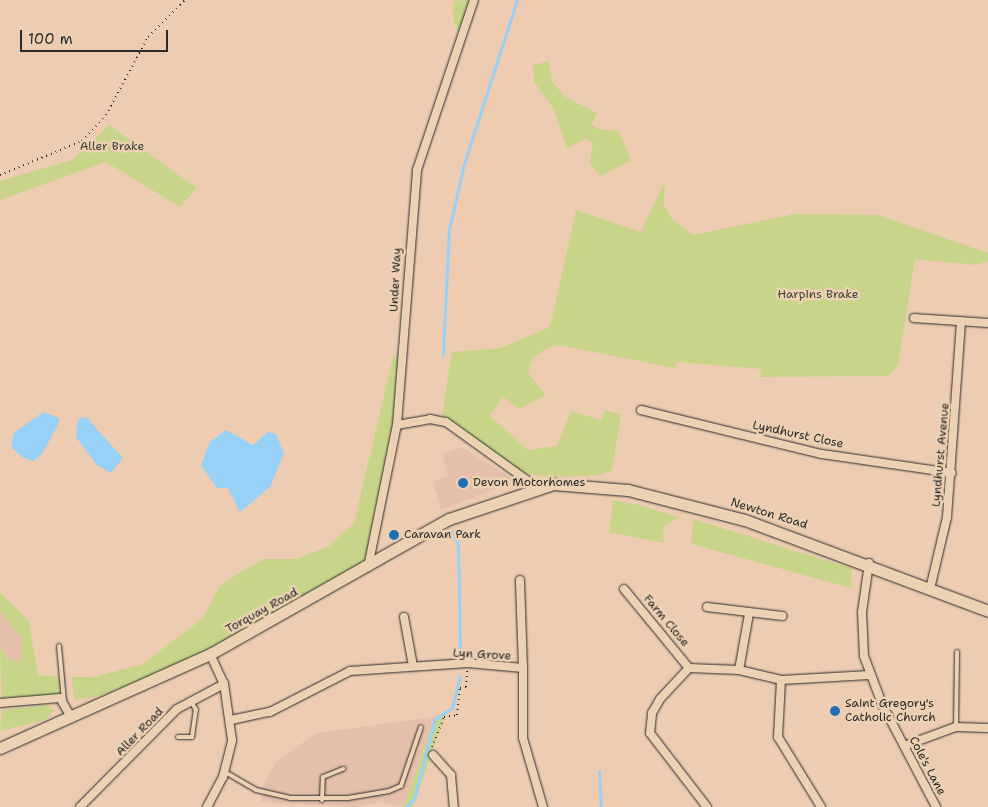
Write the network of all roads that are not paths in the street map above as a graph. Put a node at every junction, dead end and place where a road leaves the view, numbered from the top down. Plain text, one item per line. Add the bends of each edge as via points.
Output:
1 (474, 0) edge
2 (914, 318) dead end
3 (961, 322) junction
4 (988, 323) edge
5 (641, 410) dead end
6 (397, 425) junction
7 (952, 473) junction
8 (532, 489) junction
9 (869, 563) junction
10 (368, 567) junction
11 (520, 580) dead end
12 (624, 589) dead end
13 (930, 589) junction
14 (707, 607) dead end
15 (988, 611) edge
16 (750, 614) junction
17 (782, 616) dead end
18 (404, 617) dead end
19 (59, 646) dead end
20 (957, 652) dead end
21 (210, 654) junction
22 (413, 666) junction
23 (523, 668) junction
24 (689, 668) junction
25 (739, 670) junction
26 (870, 675) junction
27 (781, 680) junction
28 (224, 684) junction
29 (190, 698) junction
30 (64, 703) junction
31 (0, 704) edge
32 (70, 715) junction
33 (231, 720) junction
34 (421, 727) dead end
35 (956, 727) junction
36 (988, 728) edge
37 (178, 736) dead end
38 (904, 746) junction
39 (0, 748) edge
40 (433, 755) road end
41 (343, 769) dead end
42 (225, 772) junction
43 (322, 800) junction
44 (705, 806) edge
45 (80, 807) edge
46 (206, 807) edge
47 (454, 807) edge
48 (544, 807) edge
49 (822, 807) edge
50 (936, 807) edge

1 - 6 street, Under Way via 417,170
2 - 3 street
3 - 4 street
3 - 7 street, Lyndhurst Avenue
5 - 7 street, Lyndhurst Close via 822,454
6 - 8 street via 430,419 446,422 528,481
6 - 10 street, Under Way
7 - 13 street, Lyndhurst Avenue
8 - 9 street, Newton Road via 569,484 628,490 745,520
8 - 10 street, Torquay Road via 423,532
9 - 13 street, Newton Road
9 - 26 street, Cole's Lane via 862,632
10 - 21 street, Torquay Road
11 - 23 street, Lyn Grove
12 - 24 street, Farm Close
13 - 15 street, Newton Road
14 - 16 street
16 - 17 street
16 - 25 street
18 - 22 street
19 - 30 lane
20 - 35 lane
21 - 28 street
21 - 32 street, Torquay Road
22 - 23 street, Lyn Grove via 468,663
22 - 33 street, Lyn Grove via 333,676 270,712
23 - 48 street via 523,738
24 - 25 street
24 - 44 street via 660,698 652,713 650,733
25 - 27 street
26 - 27 street
26 - 38 street, Cole's Lane
27 - 49 street via 778,737
28 - 29 street, Aller Road
28 - 33 street
29 - 37 lane via 196,710 192,737
29 - 45 street, Aller Road
30 - 31 street via 60,698 40,698
30 - 32 street
32 - 39 street, Torquay Road
33 - 42 street via 231,756
34 - 43 lane via 401,786
35 - 36 street
35 - 38 street
38 - 50 street, Cole's Lane
40 - 47 street via 451,775
41 - 43 lane via 323,778
42 - 43 lane via 270,796
42 - 46 street

